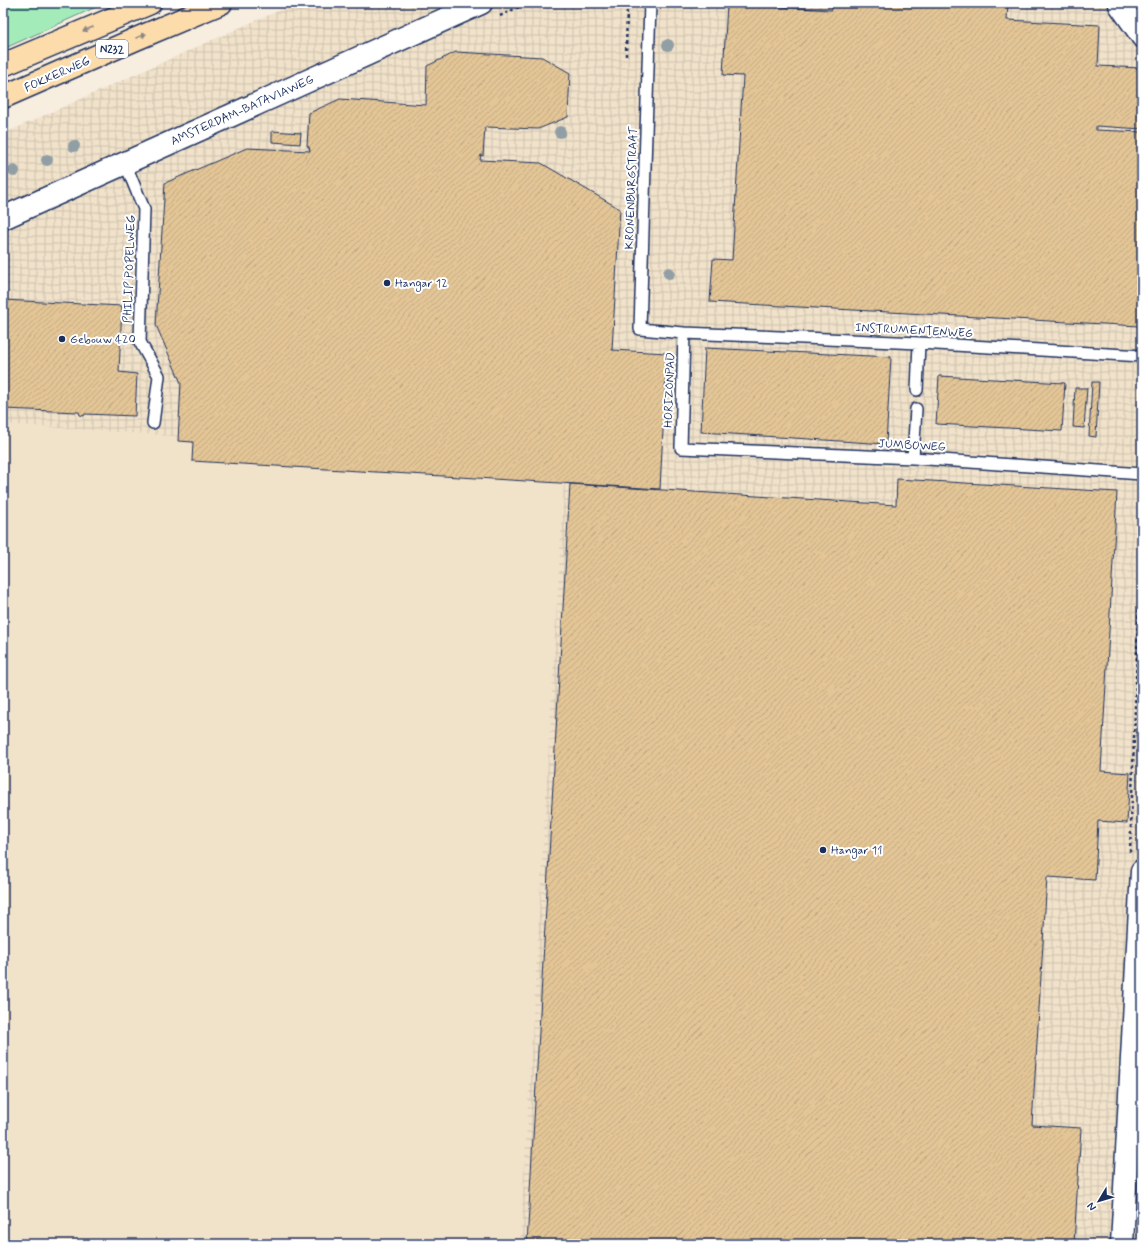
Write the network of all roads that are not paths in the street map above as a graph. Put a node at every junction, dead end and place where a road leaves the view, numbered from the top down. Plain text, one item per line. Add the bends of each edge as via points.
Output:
1 (150, 3) edge
2 (221, 3) edge
3 (480, 3) edge
4 (650, 3) edge
5 (1120, 3) edge
6 (1142, 36) edge
7 (3, 65) edge
8 (3, 97) edge
9 (125, 163) junction
10 (3, 218) edge
11 (684, 333) junction
12 (919, 343) junction
13 (1142, 356) edge
14 (916, 390) dead end
15 (916, 409) dead end
16 (153, 422) dead end
17 (680, 448) joint
18 (913, 458) junction
19 (1142, 474) edge
20 (1142, 871) edge
21 (1122, 1244) edge

1 -> 7 main road, N232
8 -> 2 main road, FOKKERWEG / N232
3 - 9 street, AMSTERDAM-BATAVIAWEG
4 - 11 lane, KRONENBURGSTRAAT via 640,329
5 - 6 street
9 - 10 street, AMSTERDAM-BATAVIAWEG
9 - 16 lane, PHILIP POPELWEG via 144,209 140,342 159,376
11 - 12 lane, INSTRUMENTENWEG
11 - 17 lane, HORIZONPAD
12 - 13 lane, INSTRUMENTENWEG
12 - 14 lane
15 - 18 lane
17 - 18 lane, JUMBOWEG
18 - 19 lane, JUMBOWEG
20 - 21 street

